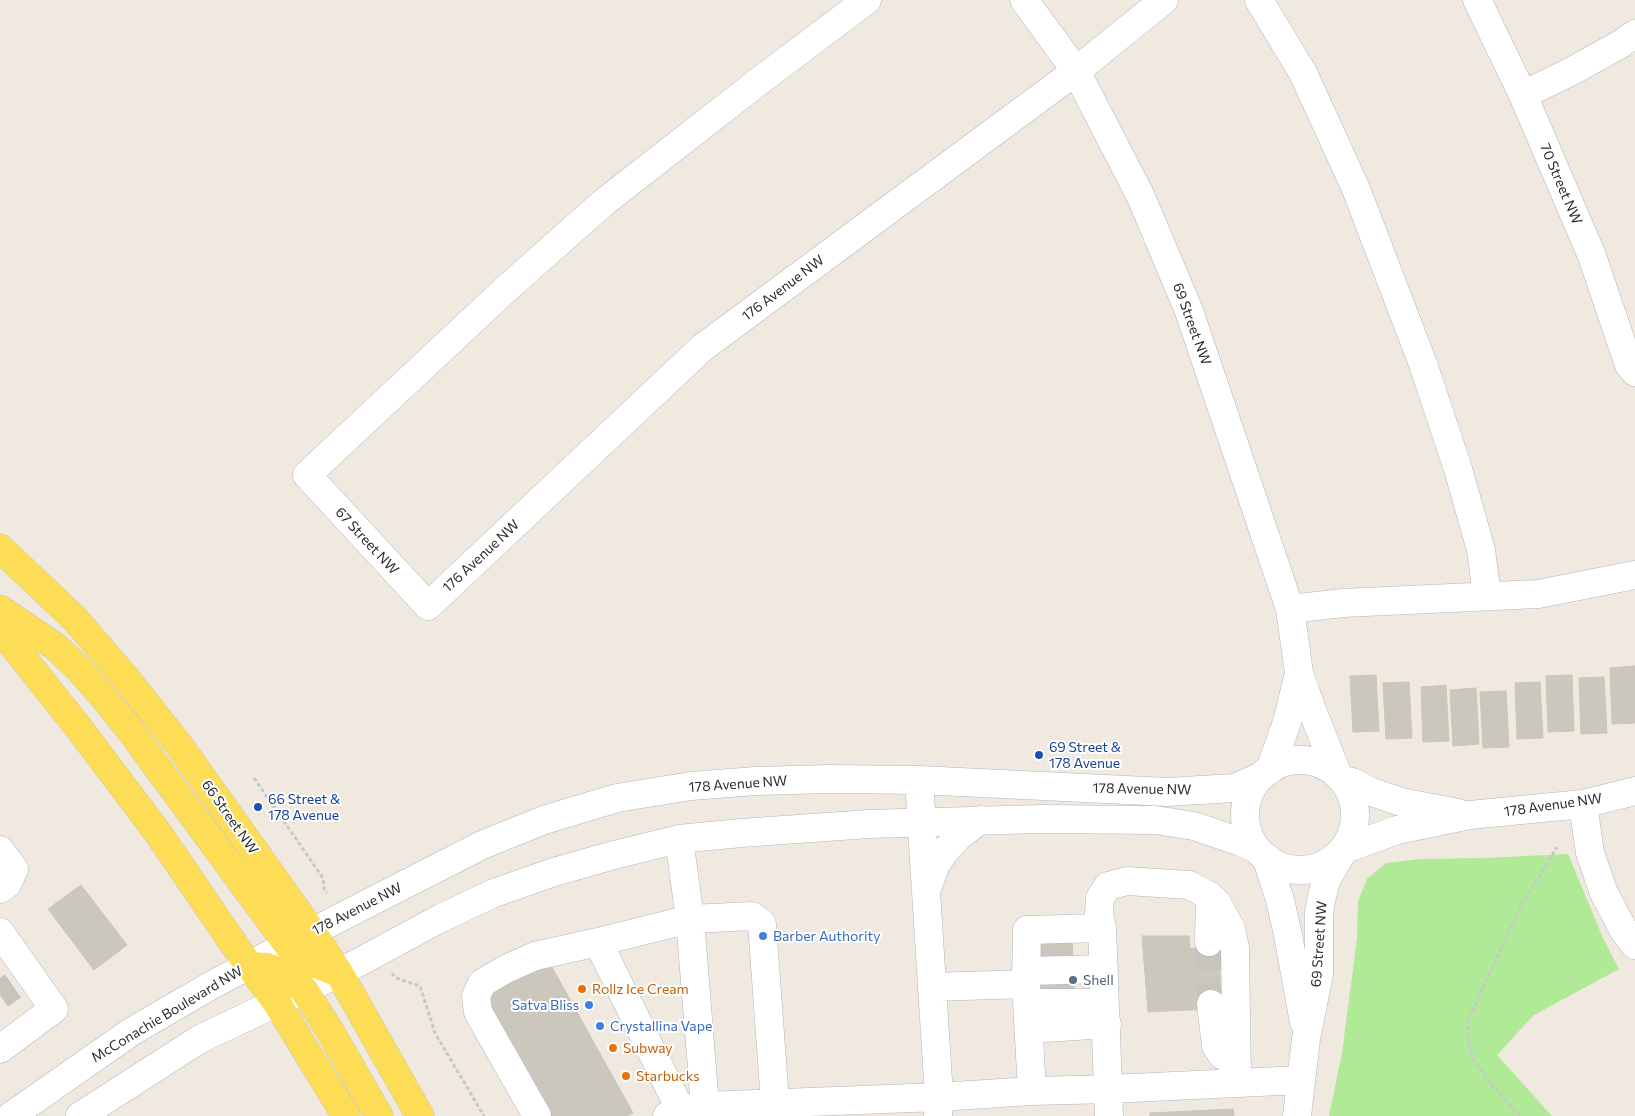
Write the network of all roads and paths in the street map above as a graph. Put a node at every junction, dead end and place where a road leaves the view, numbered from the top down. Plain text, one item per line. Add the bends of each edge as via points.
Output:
1 (867, 0) edge
2 (1024, 0) edge
3 (1164, 0) edge
4 (1259, 0) edge
5 (1477, 0) edge
6 (1635, 34) edge
7 (1076, 70) junction
8 (1523, 95) junction
9 (1635, 372) edge
10 (0, 548) edge
11 (1635, 575) edge
12 (1487, 596) junction
13 (428, 606) joint
14 (0, 609) edge
15 (1290, 609) junction
16 (0, 629) edge
17 (1299, 673) junction
18 (1266, 773) junction
19 (1339, 776) junction
20 (254, 778) dead end
21 (919, 780) junction
22 (1635, 791) edge
23 (1583, 804) junction
24 (1470, 815) junction
25 (980, 820) junction
26 (923, 822) junction
27 (679, 839) junction
28 (1557, 847) dead end
29 (0, 850) edge
30 (1343, 851) junction
31 (1262, 854) junction
32 (0, 889) edge
33 (324, 889) dead end
34 (927, 890) junction
35 (1210, 896) junction
36 (690, 919) junction
37 (1102, 928) junction
38 (312, 932) junction
39 (2, 941) edge
40 (598, 942) junction
41 (1209, 942) tunnel mouth
42 (288, 945) junction
43 (1635, 945) edge
44 (249, 966) junction
45 (1104, 969) junction
46 (339, 973) junction
47 (396, 978) dead end
48 (932, 987) junction
49 (304, 990) junction
50 (1028, 997) junction
51 (277, 1003) junction
52 (1211, 1004) tunnel mouth
53 (1106, 1013) junction
54 (1306, 1038) junction
55 (0, 1049) edge
56 (1237, 1073) junction
57 (1301, 1080) junction
58 (1110, 1089) junction
59 (1032, 1091) junction
60 (938, 1106) edge
61 (776, 1110) edge
62 (689, 1112) edge
63 (11, 1116) edge
64 (80, 1116) edge
65 (346, 1116) edge
66 (379, 1116) edge
67 (420, 1116) edge
68 (484, 1116) edge
69 (536, 1116) edge
70 (1110, 1116) edge
71 (1297, 1116) edge
72 (1520, 1116) edge

1 - 13 street, 67 Street NW via 603,203 307,475
2 - 7 street, 69 Street NW
3 - 7 street, 176 Avenue NW
4 - 12 street via 1303,73 1363,207 1423,364 1458,469 1481,550
5 - 8 street, 70 Street NW
6 - 8 street
7 - 13 street, 176 Avenue NW via 702,348
7 - 15 street, 69 Street NW via 1141,197 1189,311
8 - 9 street, 70 Street NW via 1592,256 1629,365
10 - 38 main road, 66 Street NW via 74,618 125,677 178,744
11 - 12 street via 1538,594
12 - 15 street
14 - 42 main road via 56,648 101,694
15 - 17 street, 69 Street NW
16 - 44 main road via 152,825
17 - 18 street, 69 Street NW via 1285,729
17 - 19 street, 69 Street NW
18 - 19 street via 1282,763 1304,759 1325,765
18 - 21 street, 178 Avenue NW via 1234,788 1167,792
18 - 31 street via 1251,789 1244,821 1249,837
19 - 24 street, 178 Avenue NW via 1401,802
19 - 30 street via 1350,792 1356,821 1353,836
20 - 33 path via 324,878
21 - 26 street
21 - 38 street, 178 Avenue NW via 756,780 617,798 544,820 482,845
22 - 23 street, 178 Avenue NW
23 - 24 street, 178 Avenue NW
23 - 43 street via 1590,853 1604,894
24 - 30 street, 178 Avenue NW via 1397,830
25 - 26 street
25 - 31 street via 1155,820 1194,826 1241,842
25 - 34 street via 945,851 936,864
26 - 27 street
26 - 34 street
27 - 36 street
27 - 46 street via 562,870 494,894 441,918
28 - 72 path via 1521,906 1469,1018 1467,1036 1473,1059
29 - 32 street via 14,869 7,884
30 - 31 street via 1329,863 1296,871
30 - 54 street, 69 Street NW via 1326,880 1322,896 1319,974
31 - 54 street, 69 Street NW via 1280,900
34 - 48 street
35 - 37 street via 1189,885 1127,881 1108,886 1100,898
35 - 41 street
35 - 56 street via 1231,929 1235,948
36 - 40 street
36 - 61 street via 752,916 762,924
36 - 62 street
37 - 45 street
37 - 50 street via 1027,930
38 - 42 street, 178 Avenue NW
38 - 46 main road, 66 Street NW
39 - 55 street via 21,980 54,1009
40 - 62 street
40 - 69 street via 534,956 482,983 476,996 478,1012
42 - 44 street, 178 Avenue NW
42 - 46 main road via 308,961
44 - 49 main road via 267,967 283,973
44 - 51 main road
44 - 63 street, McConachie Boulevard NW via 131,1032
45 - 50 street
45 - 53 street
46 - 49 street
46 - 67 main road, 66 Street NW
47 - 68 path via 420,986 436,1033
48 - 50 street
48 - 60 street
49 - 51 street
49 - 66 main road
50 - 53 street
50 - 59 street
51 - 64 street via 200,1039
51 - 65 main road
52 - 56 street via 1216,1046
53 - 58 street
54 - 57 street, 69 Street NW
56 - 57 street
56 - 58 street
57 - 71 street, 69 Street NW
58 - 59 street
58 - 70 street
59 - 60 street
60 - 61 street
61 - 62 street

